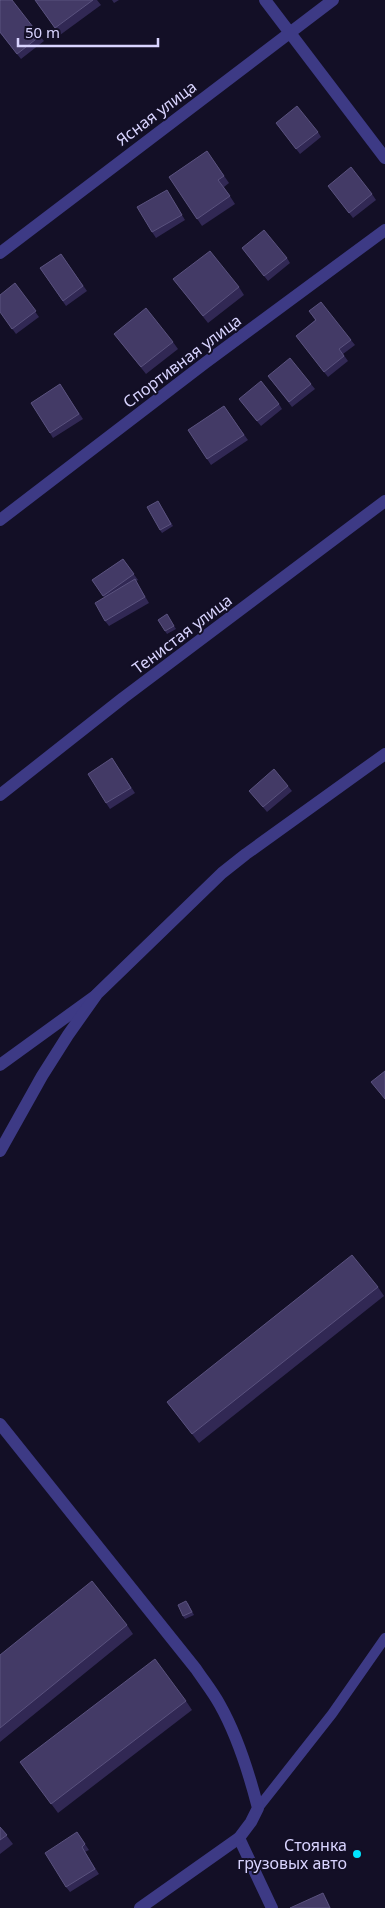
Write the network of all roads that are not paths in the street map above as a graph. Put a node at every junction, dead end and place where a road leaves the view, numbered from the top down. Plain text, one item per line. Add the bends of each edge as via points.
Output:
1 (265, 0) edge
2 (333, 0) edge
3 (290, 33) junction
4 (385, 158) edge
5 (385, 230) edge
6 (0, 253) edge
7 (385, 501) edge
8 (0, 520) edge
9 (385, 754) edge
10 (0, 796) edge
11 (97, 994) junction
12 (0, 1065) edge
13 (0, 1151) edge
14 (0, 1424) edge
15 (385, 1638) edge
16 (258, 1808) junction
17 (239, 1838) junction
18 (140, 1908) edge
19 (272, 1908) edge

1 - 3 street
2 - 3 street, Ясная улица
3 - 4 street
3 - 6 street, Ясная улица
5 - 8 street, Спортивная улица
7 - 10 street, Тенистая улица via 123,698
9 - 11 street via 222,873
11 - 12 street
11 - 13 street via 42,1076
14 - 16 street via 196,1669 220,1704 240,1749
15 - 16 lane via 332,1714
16 - 17 street
17 - 18 street
17 - 19 street

